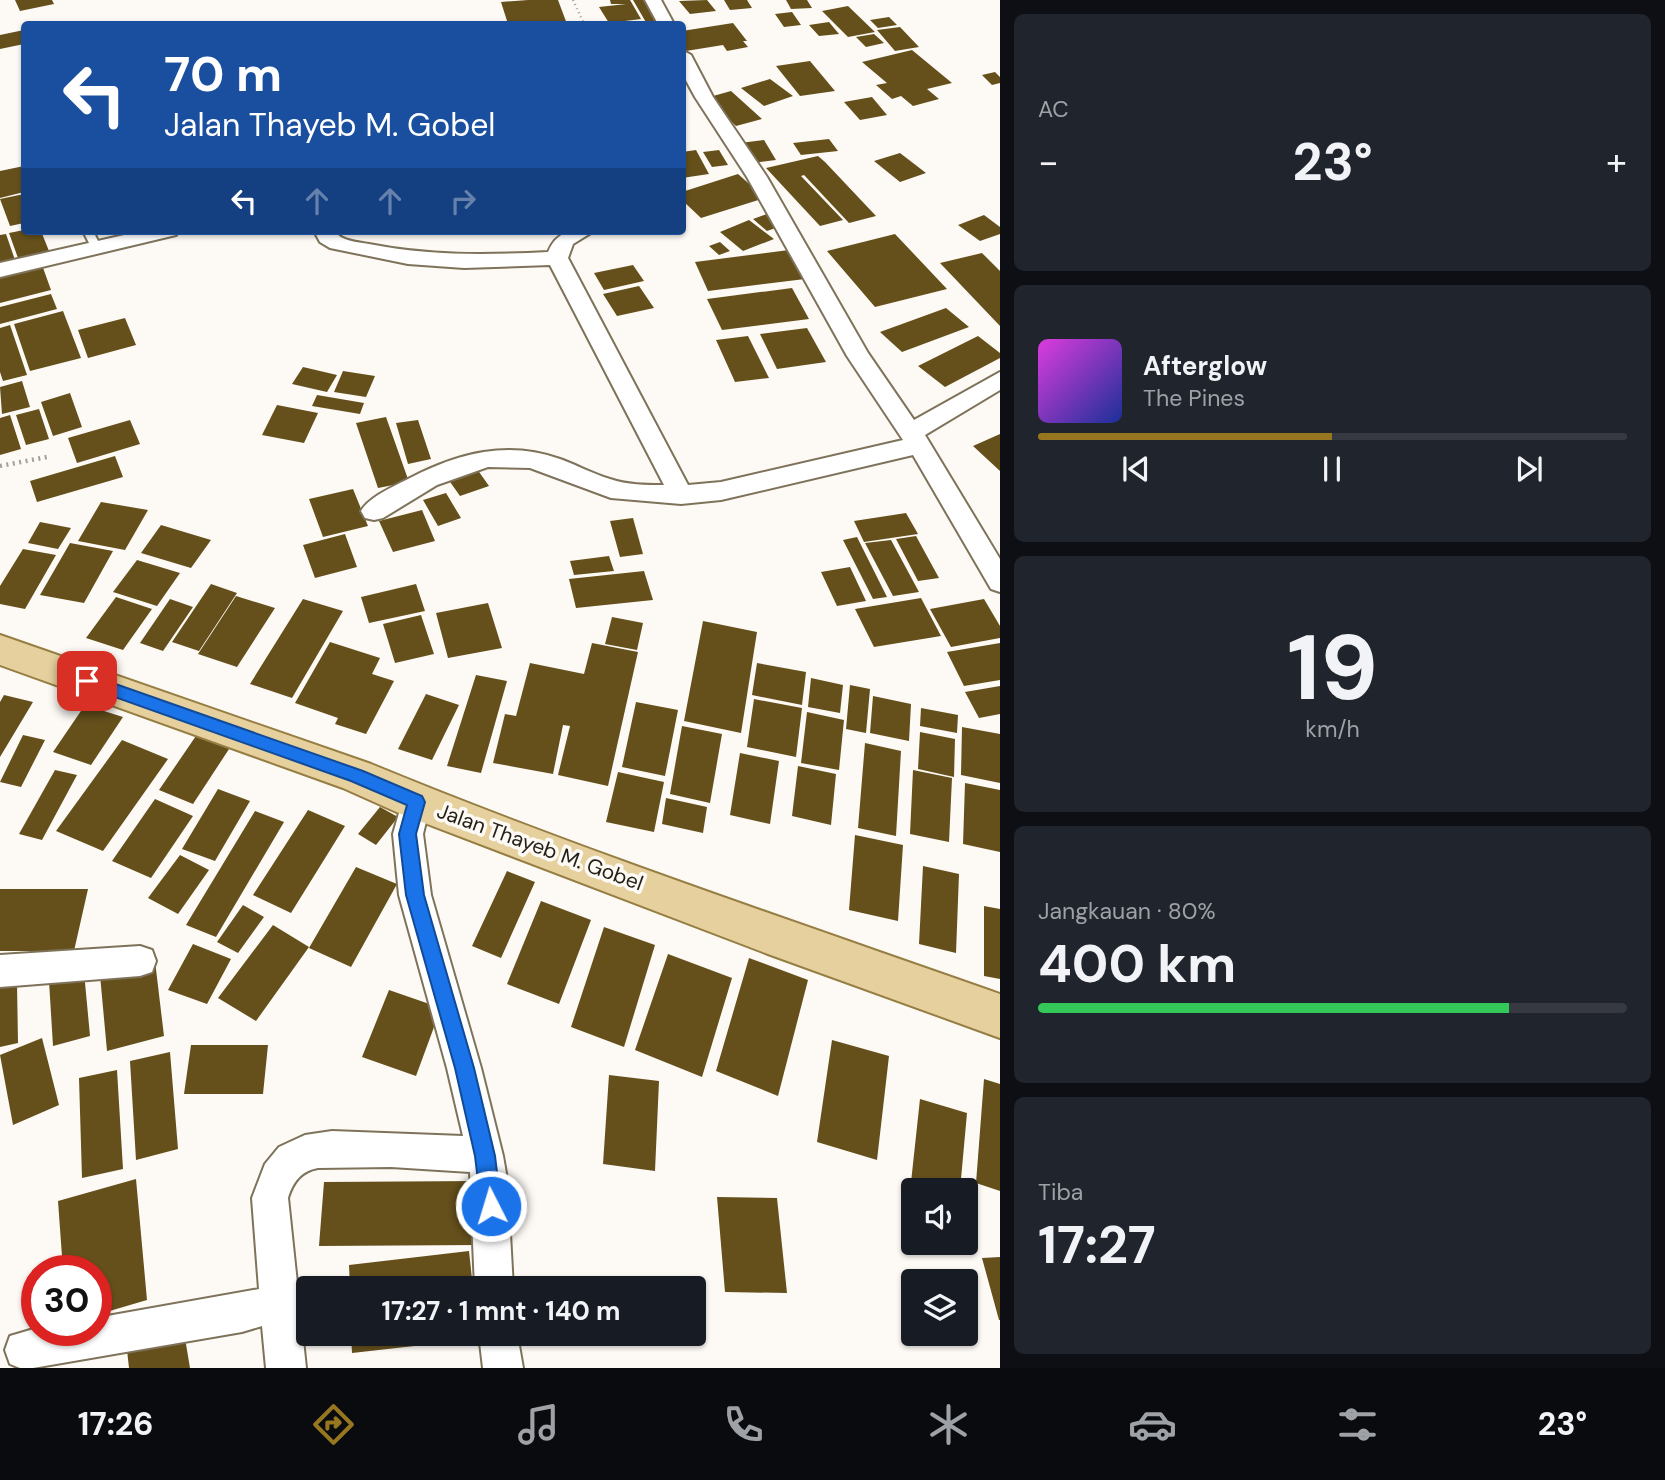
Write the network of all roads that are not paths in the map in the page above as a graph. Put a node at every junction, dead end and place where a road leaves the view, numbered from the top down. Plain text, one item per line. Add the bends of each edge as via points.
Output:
1 (653, 0) edge
2 (664, 21) edge
3 (686, 63) edge
4 (135, 235) edge
5 (326, 235) edge
6 (576, 235) edge
7 (93, 240) edge
8 (557, 258) junction
9 (0, 270) edge
10 (1000, 380) edge
11 (915, 439) junction
12 (681, 495) junction
13 (374, 511) dead end
14 (1000, 582) edge
15 (0, 650) edge
16 (416, 802) junction
17 (140, 961) dead end
18 (0, 971) edge
19 (1000, 1016) edge
20 (485, 1156) junction
21 (493, 1276) edge
22 (279, 1302) junction
23 (500, 1346) edge
24 (24, 1350) dead end
25 (286, 1368) edge
26 (503, 1368) edge

1 - 2 street
3 - 11 street via 859,356
4 - 7 street
5 - 8 street via 337,244 408,258 464,262
6 - 8 street via 559,245
7 - 9 street
8 - 12 street
10 - 11 street
11 - 12 street via 721,491
11 - 14 street
12 - 13 street via 613,489 545,462 507,458 435,475
15 - 16 main road, Jalan Thayeb M. Gobel via 357,776
16 - 19 main road, Jalan Thayeb M. Gobel
16 - 20 street via 408,834 415,895
17 - 18 street
20 - 21 street
20 - 22 street via 418,1149 331,1149 303,1153 286,1164 274,1181 270,1198
22 - 24 street
22 - 25 street
23 - 26 street

